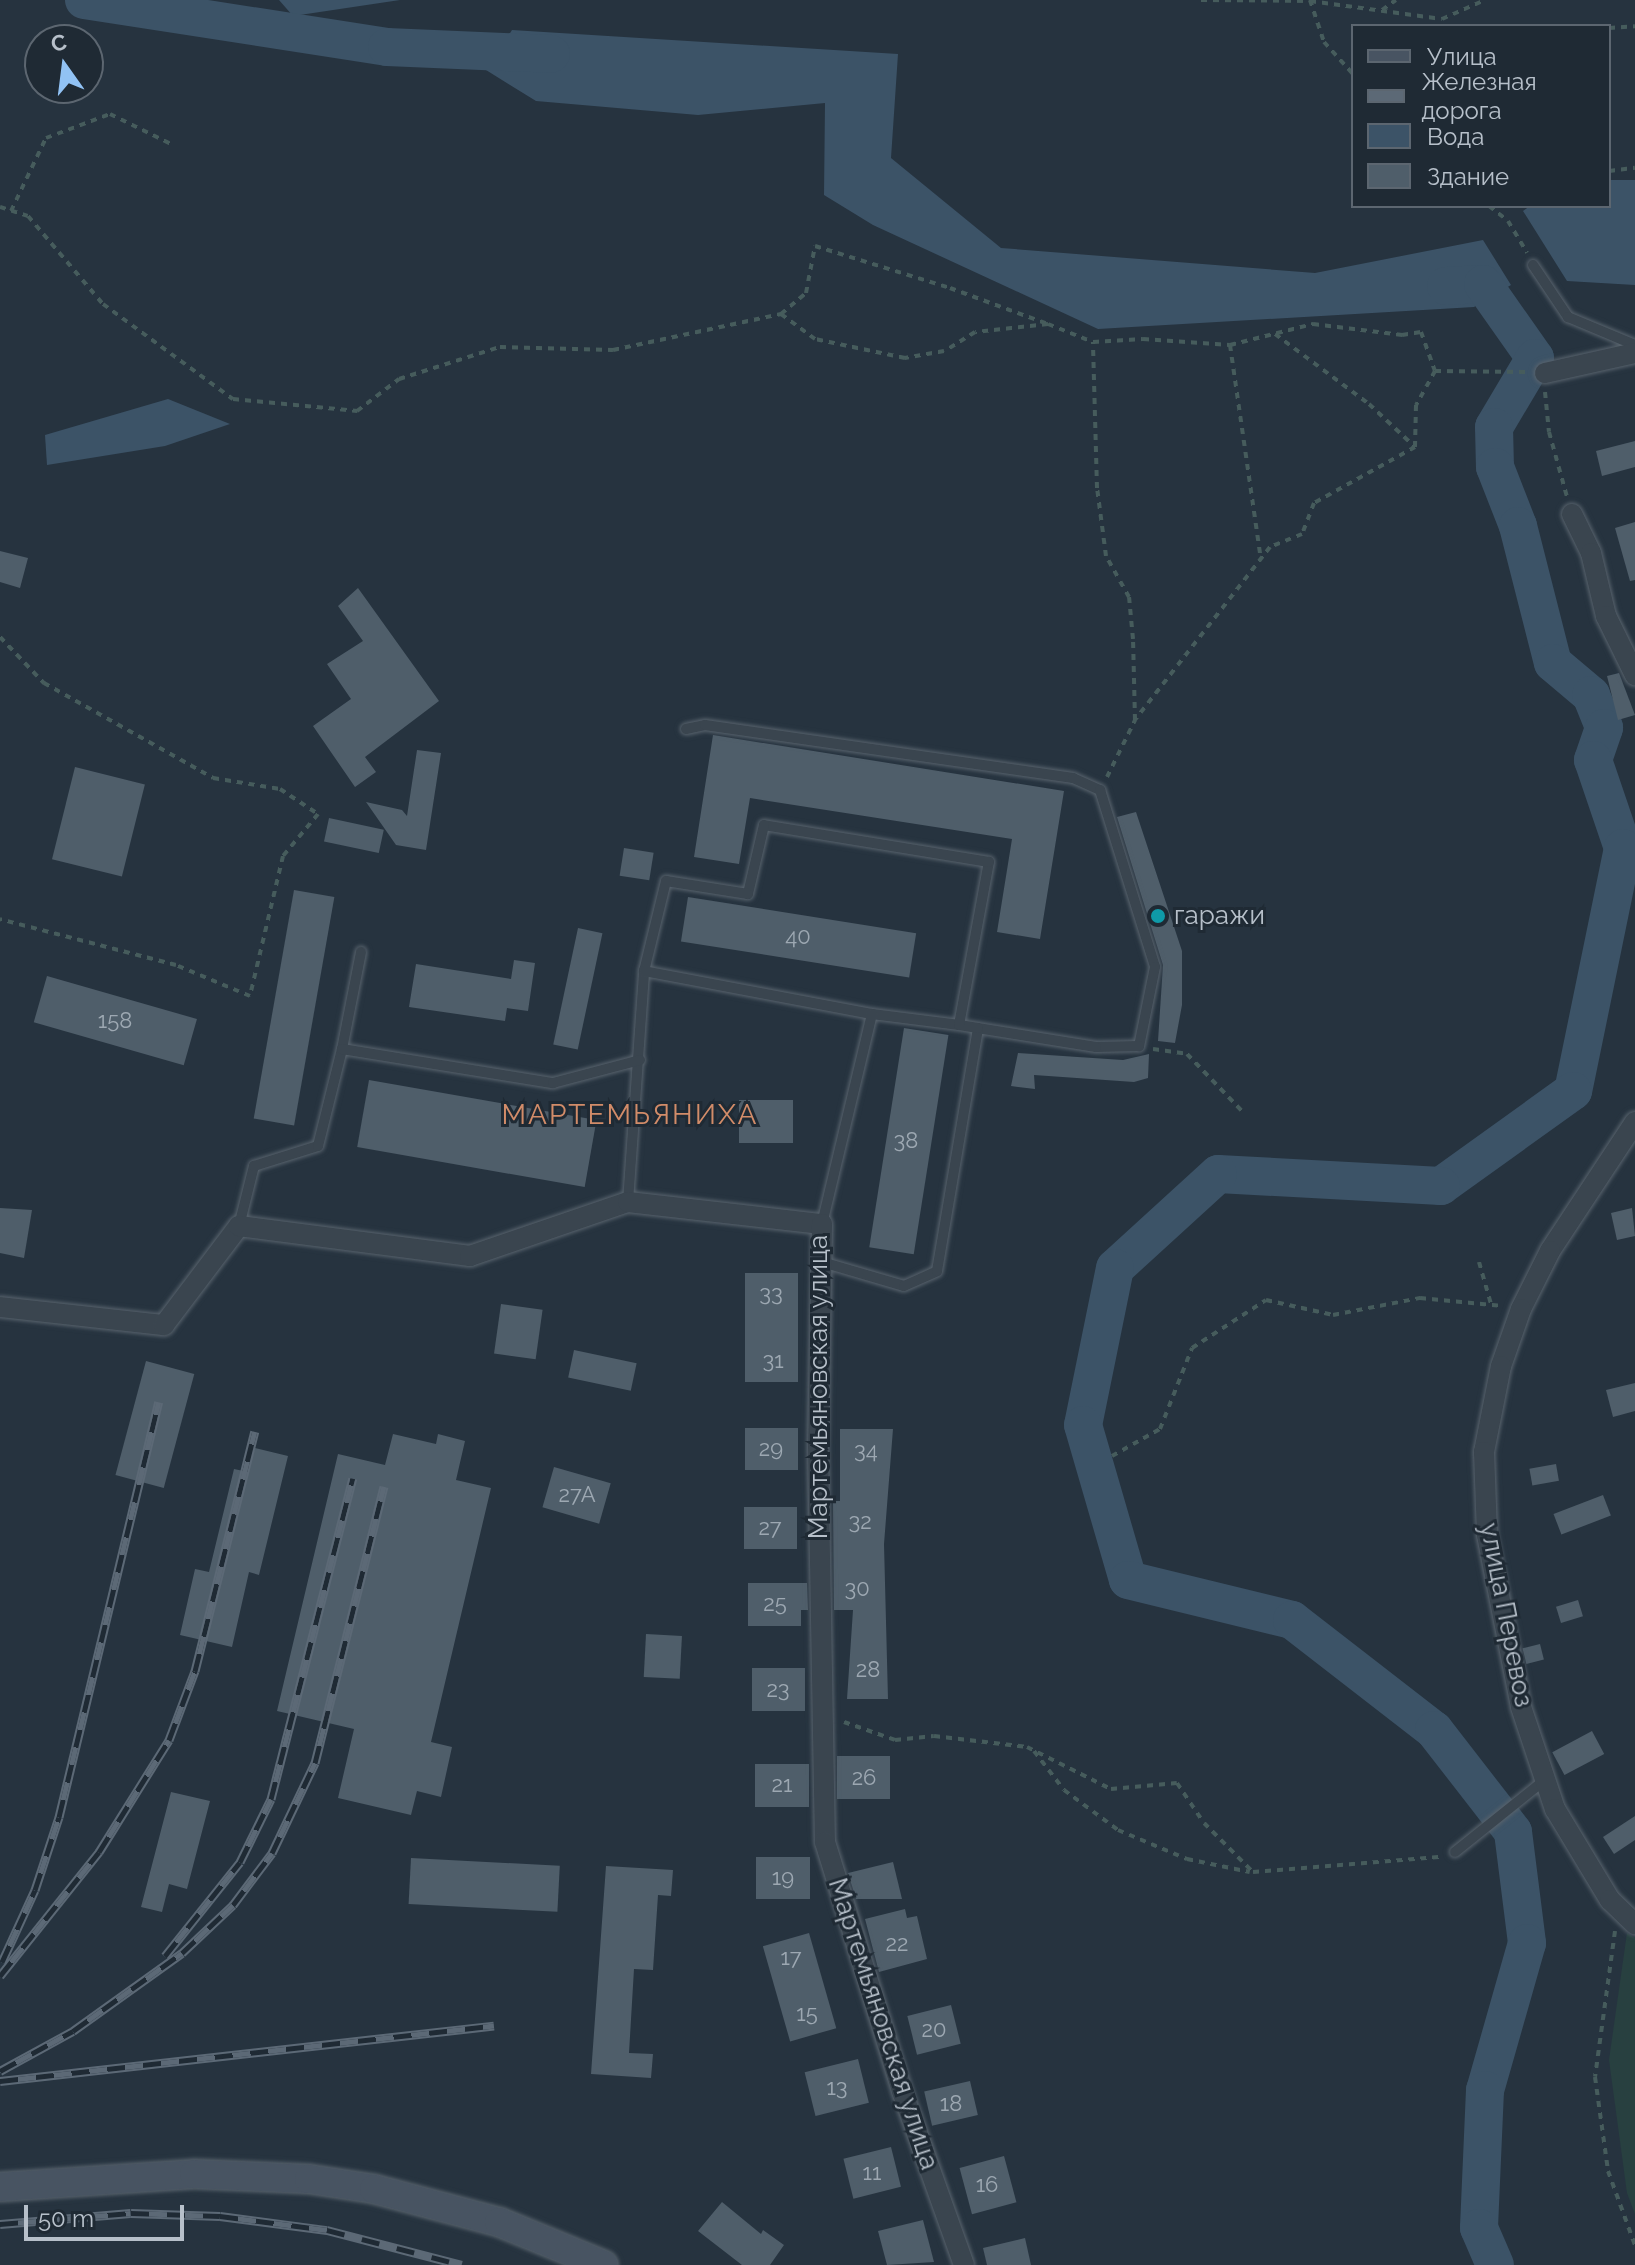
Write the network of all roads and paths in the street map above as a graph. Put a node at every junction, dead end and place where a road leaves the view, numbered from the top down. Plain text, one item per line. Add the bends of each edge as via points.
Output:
1 (1201, 0) edge
2 (1310, 0) edge
3 (1396, 0) edge
4 (1485, 0) edge
5 (1381, 11) junction
6 (1442, 19) junction
7 (1448, 24) edge
8 (1635, 26) edge
9 (1611, 28) edge
10 (1351, 72) edge
11 (171, 144) dead end
12 (1635, 168) edge
13 (1611, 171) edge
14 (0, 207) edge
15 (1492, 208) edge
16 (11, 211) junction
17 (1533, 265) joint
18 (781, 314) junction
19 (1048, 324) junction
20 (1275, 334) junction
21 (1093, 342) junction
22 (1230, 345) junction
23 (1635, 345) edge
24 (1635, 353) edge
25 (1435, 371) junction
26 (1541, 372) junction
27 (1415, 447) junction
28 (1572, 514) joint
29 (1261, 559) junction
30 (0, 637) edge
31 (1635, 675) edge
32 (1135, 720) junction
33 (686, 729) dead end
34 (1100, 790) junction
35 (0, 919) edge
36 (361, 952) dead end
37 (644, 971) junction
38 (872, 1014) junction
39 (959, 1025) junction
40 (978, 1028) junction
41 (1139, 1046) junction
42 (342, 1049) junction
43 (640, 1060) junction
44 (1243, 1112) dead end
45 (1635, 1122) edge
46 (628, 1202) junction
47 (822, 1224) junction
48 (239, 1226) junction
49 (822, 1262) junction
50 (1479, 1262) dead end
51 (1491, 1304) junction
52 (0, 1307) edge
53 (1521, 1309) junction
54 (1112, 1456) dead end
55 (823, 1715) junction
56 (1032, 1749) junction
57 (1539, 1785) junction
58 (1455, 1852) joint
59 (1253, 1872) junction
60 (1618, 1908) junction
61 (1635, 1924) edge
62 (0, 2187) edge
63 (1635, 2245) edge
64 (604, 2265) edge
65 (964, 2265) edge

1 - 2 path
2 - 5 path
2 - 10 path via 1324,42
3 - 5 path
4 - 6 path
5 - 6 path
6 - 7 path
8 - 9 path
11 - 16 path via 110,114 46,138
12 - 13 path
14 - 16 path
15 - 17 path via 1508,221
16 - 18 path via 28,216 103,304 233,399 357,411 399,379 500,347 613,350
17 - 23 lane via 1568,317
18 - 19 path via 815,339 905,358 944,351 975,332
18 - 19 path via 806,293 815,246
19 - 21 path
20 - 22 path
20 - 25 path via 1313,324 1402,335 1421,332
20 - 27 path via 1369,404
21 - 22 path via 1143,339
21 - 32 path via 1097,488 1106,556 1129,597
22 - 29 path
24 - 26 street
25 - 26 path
25 - 27 path via 1416,405
26 - 28 path via 1549,432
27 - 29 path via 1314,503 1302,534 1270,547
28 - 31 street via 1591,553 1606,616
29 - 32 path
30 - 35 path via 44,683 213,778 280,789 318,814 283,856 250,996 176,965
32 - 34 path
33 - 34 lane via 705,725 1073,778
34 - 41 lane via 1155,967
36 - 42 lane
37 - 38 lane
37 - 39 lane via 666,881 748,894 764,825 989,862
37 - 43 lane
38 - 39 lane
38 - 47 lane
39 - 40 lane
40 - 41 lane via 1096,1047
40 - 49 lane via 937,1271 904,1286
41 - 44 path via 1187,1054
42 - 43 lane via 553,1083
42 - 48 lane via 318,1146 254,1166
43 - 46 lane
45 - 53 street, улица Перевоз via 1550,1251
46 - 47 street, Мартемьяновская улица
46 - 48 street, Мартемьяновская улица via 470,1256
47 - 49 street, Мартемьяновская улица
48 - 52 street via 164,1325
49 - 55 street, Мартемьяновская улица
50 - 51 path
51 - 53 path
51 - 54 path via 1420,1298 1333,1315 1266,1300 1192,1348 1160,1429
53 - 57 street, улица Перевоз via 1501,1366 1484,1452 1487,1535
55 - 56 path via 895,1740 934,1736
55 - 65 street, Мартемьяновская улица via 825,1842 835,1886
56 - 59 path via 1064,1790 1118,1830 1187,1859
56 - 59 path via 1111,1789 1177,1783 1204,1823
57 - 58 lane
57 - 60 street, улица Перевоз
58 - 59 path via 1431,1861
60 - 61 street, улица Перевоз
60 - 63 path via 1595,2077 1608,2171
62 - 64 main road via 194,2174 309,2179 374,2189 499,2222

